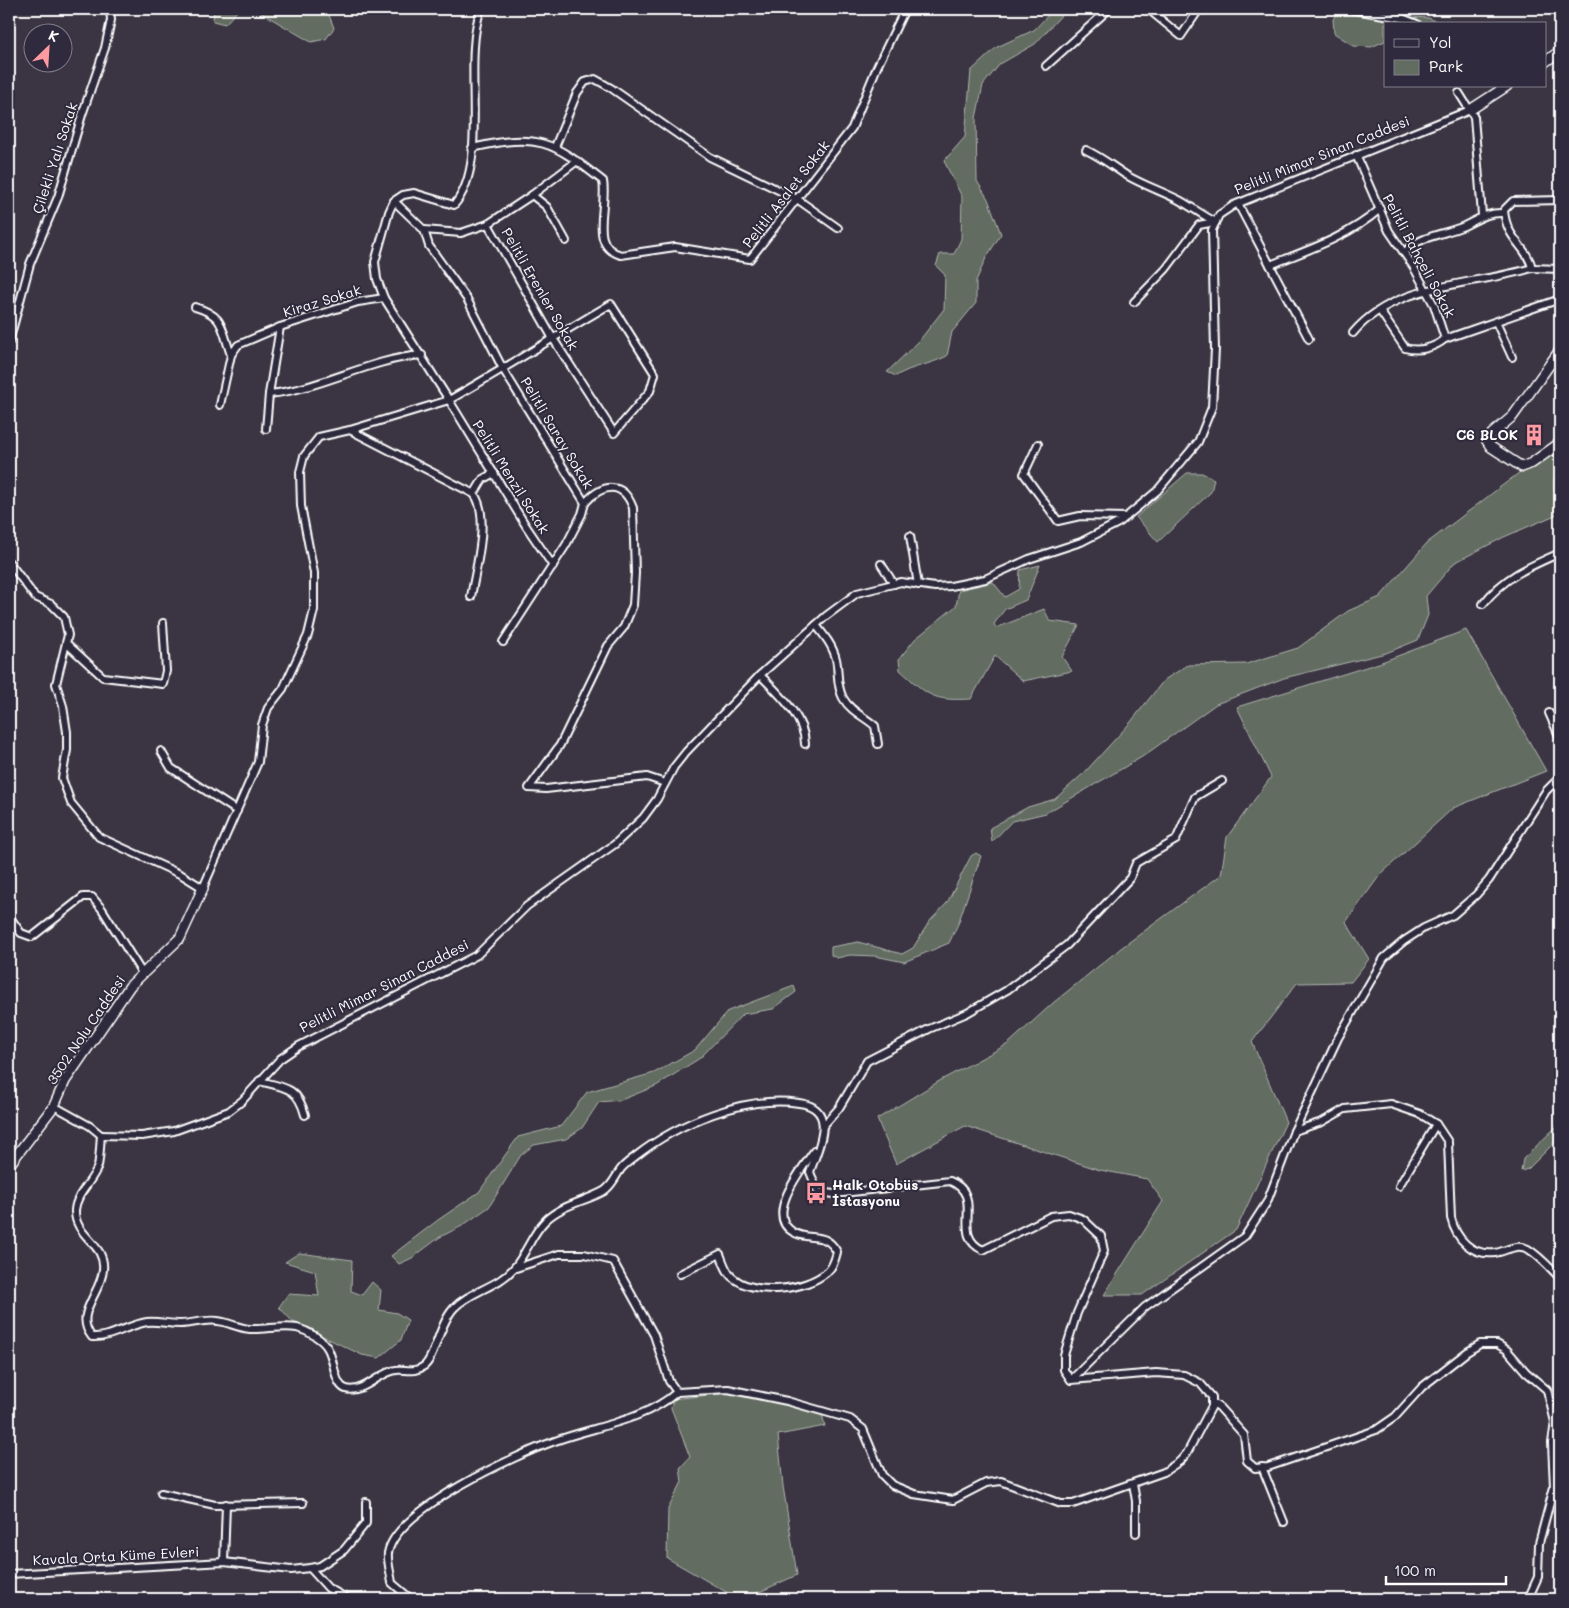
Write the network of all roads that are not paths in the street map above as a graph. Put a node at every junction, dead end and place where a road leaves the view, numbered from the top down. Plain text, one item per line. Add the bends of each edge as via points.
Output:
1 (110, 9) edge
2 (481, 9) edge
3 (905, 9) edge
4 (1109, 9) edge
5 (1148, 9) edge
6 (1197, 9) edge
7 (1349, 9) edge
8 (1412, 22) edge
9 (1560, 51) edge
10 (1546, 61) edge
11 (1046, 66) dead end
12 (1496, 89) edge
13 (1459, 93) dead end
14 (1470, 110) junction
15 (555, 146) junction
16 (472, 148) junction
17 (1086, 150) dead end
18 (1356, 155) junction
19 (577, 161) junction
20 (532, 195) junction
21 (797, 199) junction
22 (1560, 200) edge
23 (394, 202) junction
24 (1238, 204) junction
25 (1380, 209) junction
26 (1504, 213) junction
27 (1482, 215) junction
28 (1216, 222) junction
29 (488, 224) junction
30 (838, 228) dead end
31 (424, 230) junction
32 (566, 241) dead end
33 (1404, 253) junction
34 (1270, 265) junction
35 (1532, 268) junction
36 (1560, 269) edge
37 (1426, 290) junction
38 (384, 298) junction
39 (1560, 299) edge
40 (1134, 302) dead end
41 (195, 307) dead end
42 (1380, 311) junction
43 (1496, 322) junction
44 (280, 327) junction
45 (1353, 333) dead end
46 (552, 338) junction
47 (1309, 339) dead end
48 (1445, 339) junction
49 (9, 342) edge
50 (1560, 350) edge
51 (231, 355) junction
52 (422, 355) junction
53 (1512, 357) dead end
54 (503, 369) junction
55 (269, 394) junction
56 (450, 400) junction
57 (220, 404) dead end
58 (266, 429) dead end
59 (350, 430) junction
60 (1560, 443) edge
61 (1038, 444) dead end
62 (494, 473) junction
63 (474, 494) junction
64 (585, 502) junction
65 (1126, 517) junction
66 (910, 536) dead end
67 (1560, 553) edge
68 (9, 562) edge
69 (881, 564) dead end
70 (553, 566) junction
71 (894, 584) junction
72 (918, 585) junction
73 (471, 597) dead end
74 (1483, 604) dead end
75 (163, 623) dead end
76 (816, 625) junction
77 (503, 642) dead end
78 (66, 644) junction
79 (760, 675) junction
80 (1549, 713) dead end
81 (1560, 738) edge
82 (804, 744) dead end
83 (878, 744) dead end
84 (162, 751) dead end
85 (1560, 778) edge
86 (1222, 781) dead end
87 (665, 783) junction
88 (237, 811) junction
89 (203, 888) junction
90 (9, 916) edge
91 (142, 974) junction
92 (259, 1081) junction
93 (54, 1106) junction
94 (306, 1114) dead end
95 (1436, 1124) junction
96 (824, 1126) junction
97 (1294, 1131) junction
98 (101, 1135) junction
99 (822, 1140) junction
100 (9, 1165) edge
101 (1399, 1186) dead end
102 (513, 1269) junction
103 (680, 1274) dead end
104 (1560, 1278) edge
105 (1071, 1380) junction
106 (677, 1392) junction
107 (1212, 1403) junction
108 (1262, 1467) junction
109 (1133, 1484) junction
110 (161, 1493) dead end
111 (366, 1502) dead end
112 (303, 1503) dead end
113 (226, 1504) junction
114 (1284, 1522) dead end
115 (1136, 1532) dead end
116 (224, 1562) junction
117 (310, 1568) junction
118 (9, 1574) edge
119 (348, 1599) edge
120 (411, 1599) edge
121 (1528, 1599) edge

1 - 49 street, Çilekli Yalı Sokak via 105,48 58,197 30,264
2 - 16 street via 474,34
3 - 21 street, Pelitli Asalet Sokak via 876,67 852,128
4 - 11 street
5 - 6 street via 1180,36
7 - 8 street
9 - 10 street
12 - 14 street, Pelitli Mimar Sinan Caddesi
13 - 14 street
14 - 18 street, Pelitli Mimar Sinan Caddesi
14 - 27 street via 1478,144
15 - 16 street, Pelitli Asalet Sokak via 520,140
15 - 19 street, Pelitli Asalet Sokak
15 - 21 street via 577,92 585,82 595,80 710,157
16 - 23 street via 466,186 454,205 414,193 403,195
17 - 28 street
18 - 24 street, Pelitli Mimar Sinan Caddesi
18 - 25 street, Pelitli Bahçeli Sokak
19 - 20 street, Pelitli Erenler Sokak
19 - 21 street, Pelitli Asalet Sokak via 603,181 601,238 607,249 621,255 675,247 750,259
20 - 29 street, Pelitli Erenler Sokak
20 - 32 street via 547,207
21 - 30 street
22 - 26 street via 1513,201 1506,206
23 - 31 street, Pelitli Saray Sokak
23 - 38 street, Pelitli Menzil Sokak via 375,262
24 - 28 street, Pelitli Mimar Sinan Caddesi via 1219,215
24 - 34 street
25 - 33 street, Pelitli Bahçeli Sokak via 1389,231
25 - 34 street via 1329,242
26 - 27 street
26 - 35 street via 1510,233
27 - 33 street via 1464,226 1416,242
28 - 40 street via 1199,225 1166,269
28 - 65 street, Pelitli Mimar Sinan Caddesi via 1212,230 1215,349 1212,407 1198,442 1157,491
29 - 31 street via 461,234
29 - 46 street, Pelitli Erenler Sokak
31 - 54 street, Pelitli Saray Sokak via 429,246 470,304
33 - 37 street, Pelitli Bahçeli Sokak
34 - 47 street
35 - 36 street
35 - 37 street
37 - 42 street
37 - 48 street, Pelitli Bahçeli Sokak
38 - 44 street, Kiraz Sokak via 358,302
38 - 52 street, Pelitli Menzil Sokak
39 - 43 street, Pelitli Bahçeli Sokak
41 - 51 street via 218,318
42 - 45 street via 1360,324
42 - 48 street via 1405,348 1414,351 1438,345
43 - 48 street, Pelitli Bahçeli Sokak
43 - 53 street
44 - 51 street via 238,344
44 - 55 street, Kiraz Sokak
46 - 46 street, Pelitli Erenler Sokak via 611,304 655,374 650,391 614,433
46 - 54 street
50 - 60 street via 1513,416 1487,442 1491,448 1522,467
51 - 57 street
52 - 55 street via 401,356 329,380
52 - 56 street, Pelitli Menzil Sokak
54 - 56 street
54 - 64 street, Pelitli Saray Sokak
55 - 58 street, Kiraz Sokak
56 - 59 street
56 - 62 street, Pelitli Menzil Sokak
59 - 63 street
59 - 88 street via 319,437 304,456 300,472 301,506 314,573 314,610 308,635 283,689 268,708 262,724 258,762
61 - 65 street via 1024,474 1058,521 1080,516
62 - 63 street via 483,479
62 - 70 street, Pelitli Menzil Sokak
63 - 73 street via 480,508 481,534
64 - 70 street via 582,514
64 - 87 street, Pelitli Saray Sokak via 604,488 617,488 630,500 635,573 633,605 624,627 608,646 560,745 529,788 546,789 647,777
65 - 72 street, Pelitli Mimar Sinan Caddesi via 1081,542 985,578 951,586
66 - 72 street
67 - 74 street via 1504,581
68 - 78 street via 35,597 51,604 64,617
69 - 71 street
70 - 77 street
71 - 72 street, Pelitli Mimar Sinan Caddesi
71 - 76 street, Pelitli Mimar Sinan Caddesi via 857,593
75 - 78 street via 166,671 163,684 103,677
76 - 79 street, Pelitli Mimar Sinan Caddesi
76 - 83 street via 829,642 836,659 837,680 843,698 854,711 875,726
78 - 89 street via 56,684 67,732 68,750 62,778 70,803 99,837
79 - 82 street via 792,710 805,733
79 - 87 street, Pelitli Mimar Sinan Caddesi via 686,752
80 - 81 street
84 - 88 street via 171,768
85 - 97 street via 1546,791 1476,895 1453,915 1424,928 1384,958 1338,1038
86 - 96 street via 1195,797 1176,840 1136,863 1130,878 1067,945 1007,990 867,1061 840,1108
87 - 92 street, Pelitli Mimar Sinan Caddesi via 637,824 615,844 526,906 477,954 319,1034 280,1059
88 - 89 street
89 - 91 street, 3502 Nolu Caddesi via 180,938
90 - 91 street via 21,933 32,936 83,897 92,897
91 - 93 street, 3502 Nolu Caddesi via 70,1073
92 - 94 street via 295,1092
92 - 98 street, Pelitli Mimar Sinan Caddesi via 242,1101 214,1118 174,1131 142,1136
93 - 98 street
93 - 100 street, 3502 Nolu Caddesi
95 - 97 street via 1420,1114 1391,1104 1345,1109 1322,1122
95 - 101 street
95 - 104 street via 1448,1142 1451,1218 1462,1243 1480,1252 1495,1253 1516,1246 1528,1249
96 - 99 street
96 - 102 street via 820,1114 808,1104 796,1102 748,1105 720,1111 696,1122 637,1156 622,1168 606,1190 546,1220
97 - 105 street via 1267,1202 1245,1236 1145,1306
98 - 102 street via 98,1167 75,1208 75,1222 102,1253 104,1269 101,1283 86,1312 84,1324 92,1337 104,1337 136,1324 154,1321 181,1324 219,1320 251,1329 296,1328 328,1348 338,1382 351,1390 395,1370 412,1371 425,1366 445,1318 456,1306
99 - 103 street via 790,1187 782,1210 784,1223 793,1233 826,1240 833,1245 837,1252 826,1273 795,1288 747,1287 730,1276 720,1254
99 - 105 street via 810,1172 818,1192 834,1194 950,1181 964,1190 969,1203 969,1238 982,1250 1051,1216 1069,1214 1083,1218 1101,1236 1104,1251 1077,1314 1064,1355 1064,1370
102 - 106 street via 559,1254 584,1254 613,1261 654,1335 669,1381
105 - 107 street via 1156,1373 1184,1375 1209,1391
106 - 109 street via 728,1388 850,1419 863,1429 882,1474 892,1486 914,1494 953,1500 986,1483 1001,1480 1061,1504 1073,1504
106 - 120 street via 651,1409 555,1441 473,1478 432,1502 396,1536 388,1553 392,1583
107 - 108 street via 1244,1435 1248,1461 1255,1468
107 - 109 street via 1180,1462
108 - 114 street
108 - 121 street via 1376,1430 1395,1417 1422,1387 1467,1352 1480,1344 1497,1344 1547,1390 1555,1422 1552,1443 1554,1487 1539,1543 1538,1577
109 - 115 street
110 - 113 street via 192,1501
111 - 117 street, Kavala Orta Küme Evleri via 366,1523 344,1550 320,1566
112 - 113 street
113 - 116 street
116 - 117 street, Kavala Orta Küme Evleri via 291,1570
116 - 118 street, Kavala Orta Küme Evleri
117 - 119 street via 328,1588

